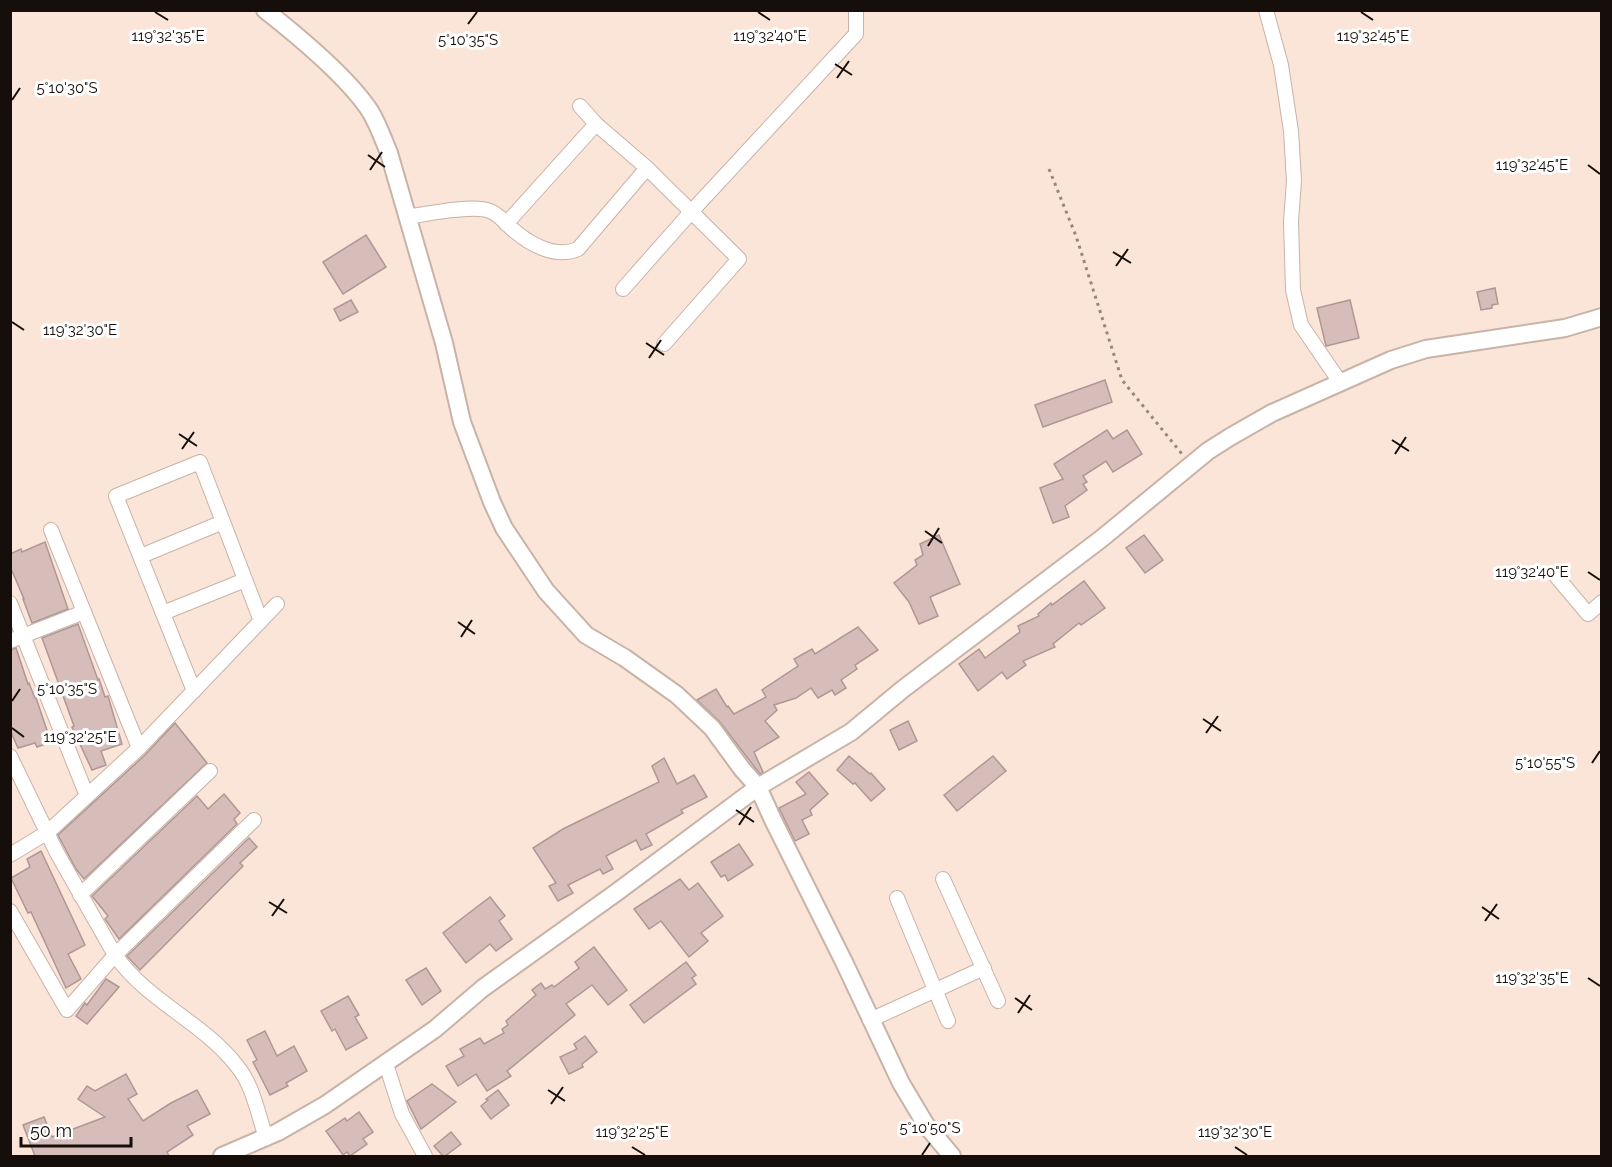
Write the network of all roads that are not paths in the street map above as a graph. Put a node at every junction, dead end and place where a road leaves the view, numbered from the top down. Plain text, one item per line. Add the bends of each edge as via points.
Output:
1 (265, 10) edge
2 (856, 10) edge
3 (1266, 10) edge
4 (580, 106) dead end
5 (596, 124) junction
6 (647, 168) junction
7 (691, 212) junction
8 (407, 217) junction
9 (506, 224) junction
10 (623, 289) dead end
11 (1602, 316) edge
12 (664, 344) dead end
13 (1340, 382) junction
14 (223, 522) junction
15 (51, 530) dead end
16 (141, 556) junction
17 (1556, 576) dead end
18 (245, 580) junction
19 (1602, 602) edge
20 (10, 603) edge
21 (277, 604) dead end
22 (84, 612) junction
23 (163, 613) junction
24 (261, 621) junction
25 (17, 638) edge
26 (194, 691) junction
27 (139, 748) junction
28 (10, 756) edge
29 (210, 771) dead end
30 (758, 787) junction
31 (87, 796) junction
32 (254, 820) dead end
33 (48, 832) junction
34 (10, 855) edge
35 (943, 879) dead end
36 (80, 895) junction
37 (897, 898) dead end
38 (10, 911) edge
39 (115, 956) junction
40 (984, 968) junction
41 (935, 990) junction
42 (998, 1001) dead end
43 (870, 1020) junction
44 (948, 1021) dead end
45 (386, 1064) junction
46 (266, 1138) junction
47 (222, 1156) edge
48 (425, 1156) edge
49 (952, 1156) edge

1 - 8 street via 347,83 368,109 389,153
2 - 7 street via 856,34
3 - 13 street via 1281,65 1291,131 1293,290 1301,326
4 - 5 street
5 - 6 street
5 - 9 street
6 - 7 street
6 - 9 street via 578,249 569,253 539,247
7 - 10 street
7 - 12 street via 739,260
8 - 9 street via 482,209
8 - 30 street via 444,343 462,422 504,528 546,591 586,635 677,695 712,728
11 - 13 street via 1565,328 1426,349
13 - 30 street via 1272,413 1191,464 851,732
14 - 16 street
14 - 16 street via 200,462 116,496
14 - 18 street
15 - 22 street
16 - 23 street
17 - 19 street via 1588,614
18 - 23 street
18 - 24 street
20 - 25 street
21 - 24 street
22 - 25 street
22 - 27 street
23 - 26 street
24 - 26 street
25 - 31 street
26 - 27 street
27 - 31 street
28 - 33 street
29 - 36 street
30 - 43 street
30 - 45 street via 483,988
31 - 33 street
32 - 39 street
33 - 34 street
33 - 36 street
35 - 40 street
36 - 39 street
37 - 41 street
38 - 39 street via 67,1010
39 - 46 street via 144,988 220,1047 238,1066 247,1080
40 - 41 street
40 - 42 street
41 - 43 street
41 - 44 street
43 - 49 street via 921,1117
45 - 46 street
45 - 48 street via 402,1114
46 - 47 street

